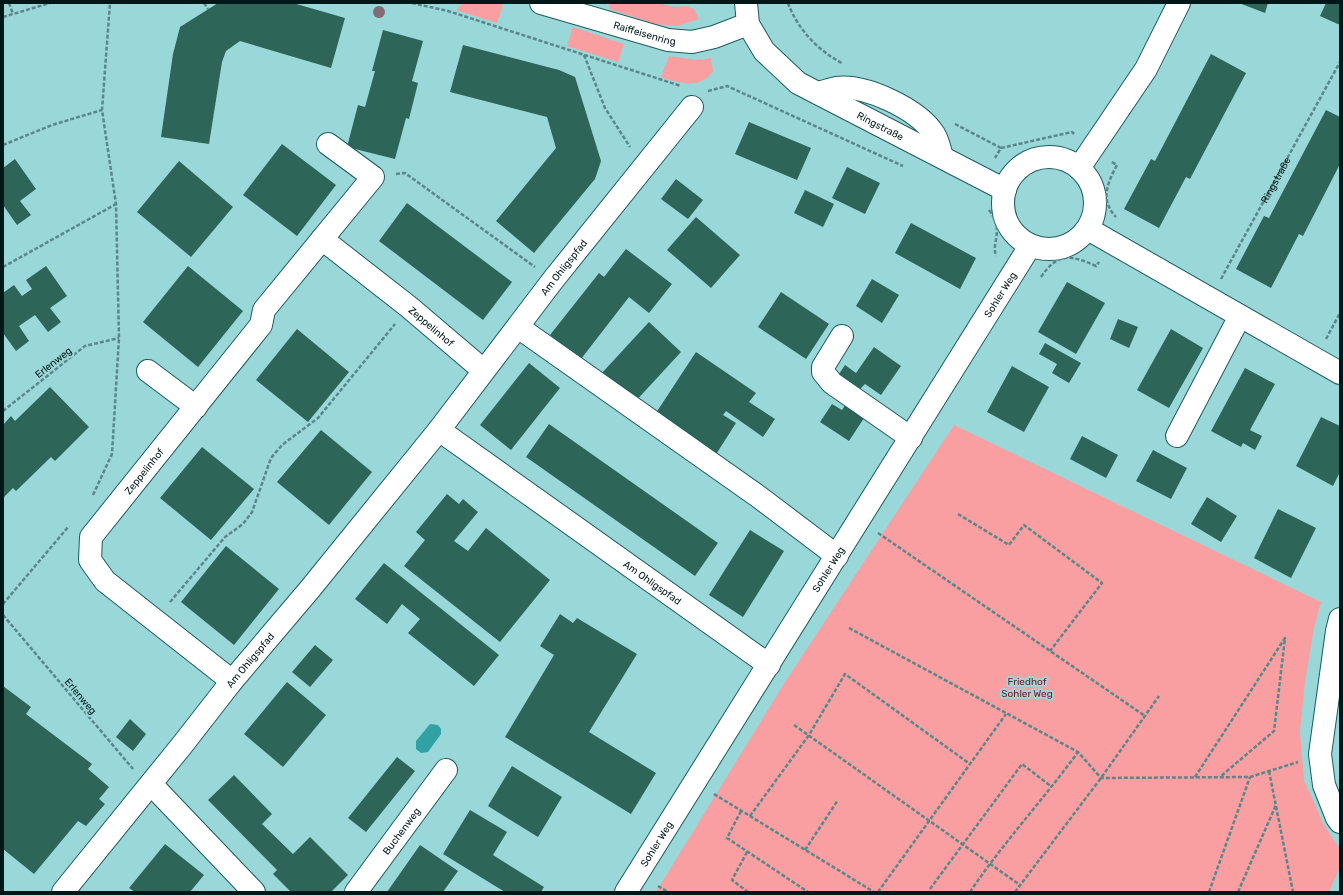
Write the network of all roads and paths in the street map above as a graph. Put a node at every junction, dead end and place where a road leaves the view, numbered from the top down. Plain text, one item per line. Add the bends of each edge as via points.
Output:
1 (9, 3) edge
2 (50, 3) edge
3 (110, 3) edge
4 (204, 3) edge
5 (412, 3) edge
6 (541, 3) edge
7 (1179, 3) edge
8 (208, 9) dead end
9 (747, 13) edge
10 (13, 14) junction
11 (3, 17) edge
12 (764, 51) joint
13 (584, 55) junction
14 (1340, 62) edge
15 (683, 87) dead end
16 (692, 107) joint
17 (102, 110) junction
18 (328, 144) dead end
19 (3, 145) edge
20 (1000, 148) dead end
21 (1092, 148) junction
22 (644, 167) junction
23 (908, 168) dead end
24 (1079, 168) junction
25 (405, 173) dead end
26 (984, 179) junction
27 (1005, 190) junction
28 (116, 204) junction
29 (1088, 229) junction
30 (322, 239) junction
31 (1113, 243) junction
32 (1030, 246) junction
33 (3, 268) edge
34 (1016, 268) junction
35 (553, 280) junction
36 (1210, 299) junction
37 (409, 307) junction
38 (1340, 313) edge
39 (1240, 316) junction
40 (518, 327) junction
41 (842, 336) dead end
42 (120, 338) junction
43 (1316, 359) junction
44 (483, 370) junction
45 (148, 371) dead end
46 (1340, 372) edge
47 (196, 407) junction
48 (3, 412) edge
49 (439, 430) junction
50 (1177, 436) dead end
51 (911, 438) junction
52 (91, 498) dead end
53 (958, 514) dead end
54 (72, 522) dead end
55 (874, 531) dead end
56 (837, 556) junction
57 (3, 604) edge
58 (3, 615) edge
59 (1340, 619) edge
60 (154, 620) junction
61 (849, 628) dead end
62 (1050, 651) junction
63 (768, 665) junction
64 (232, 681) junction
65 (1159, 696) dead end
66 (1006, 714) junction
67 (1145, 716) junction
68 (794, 725) dead end
69 (809, 735) junction
70 (1078, 752) junction
71 (1320, 754) junction
72 (970, 764) junction
73 (446, 770) dead end
74 (1269, 771) junction
75 (1195, 777) junction
76 (1220, 777) junction
77 (1250, 777) junction
78 (1102, 778) junction
79 (151, 784) junction
80 (1052, 787) junction
81 (710, 791) dead end
82 (838, 800) dead end
83 (1276, 805) junction
84 (741, 811) junction
85 (750, 816) junction
86 (929, 821) junction
87 (1340, 822) edge
88 (964, 845) junction
89 (805, 850) junction
90 (747, 852) junction
91 (989, 864) junction
92 (654, 883) dead end
93 (1020, 885) junction
94 (930, 889) dead end
95 (63, 892) edge
96 (254, 892) edge
97 (356, 892) edge
98 (626, 892) edge
99 (668, 892) edge
100 (748, 892) edge
101 (808, 892) edge
102 (874, 892) edge
103 (878, 892) edge
104 (970, 892) edge
105 (1014, 892) edge
106 (1209, 892) edge
107 (1238, 892) edge
108 (1293, 892) edge

1 - 10 path
2 - 10 path
3 - 17 path
4 - 8 path
5 - 13 path via 448,11
6 - 9 street, Raiffeisenring via 668,40 692,42 714,37
7 - 21 street via 1146,69
9 - 12 street, Raiffeisenring
10 - 11 path
12 - 26 street, Ringstraße via 798,83
13 - 15 path
13 - 22 path via 605,108
14 - 36 path, Ringstraße
16 - 22 street, Am Ohligspfad
16 - 23 path via 703,93 727,86
17 - 19 path via 52,125
17 - 28 path
18 - 30 street, Zeppelinhof via 373,177
20 - 21 path via 1072,132
21 - 24 street
21 - 31 path via 1117,166 1107,186 1106,198 1112,212 1123,224
22 - 35 street, Am Ohligspfad
24 - 27 street via 1063,159 1045,157 1033,160 1013,174
24 - 29 street via 1087,176 1096,197 1093,219
25 - 35 path
26 - 27 street, Ringstraße
26 - 34 path via 974,199 985,204 996,218 998,234 994,255
27 - 32 street via 1003,206 1007,223 1016,236
28 - 33 path
28 - 42 path
29 - 31 street
29 - 32 street via 1077,241 1062,248 1046,250
30 - 37 street, Zeppelinhof
30 - 47 street, Zeppelinhof via 264,310 261,325
31 - 34 path via 1096,266 1076,257 1064,257 1049,265 1038,282
31 - 36 street
32 - 34 street, Sohler Weg
34 - 51 street, Sohler Weg
35 - 40 street, Am Ohligspfad
36 - 39 street
37 - 44 street, Zeppelinhof
37 - 60 path via 318,418 282,445 271,458 252,512 243,524 225,537
38 - 43 path
39 - 43 street
39 - 50 street
40 - 44 street, Am Ohligspfad
40 - 56 street
41 - 51 street via 823,367 823,372 832,383
42 - 48 path, Erlenweg via 85,346
42 - 52 path via 112,454
43 - 46 street
44 - 49 street, Am Ohligspfad
45 - 47 street
47 - 60 street, Zeppelinhof via 91,537 90,560 105,581
49 - 63 street, Am Ohligspfad
49 - 64 street, Am Ohligspfad
51 - 56 street, Sohler Weg
53 - 62 path via 1008,545 1024,526 1102,583
54 - 57 path
55 - 62 path
56 - 63 street, Sohler Weg
58 - 79 path, Erlenweg via 128,765
59 - 71 street
60 - 64 street, Zeppelinhof
61 - 66 path
62 - 67 path
63 - 98 street, Sohler Weg
64 - 79 street, Am Ohligspfad
65 - 67 path
66 - 70 path
66 - 72 path
67 - 78 path
68 - 69 path
69 - 72 path via 845,674
69 - 85 path
69 - 86 path
70 - 78 path
70 - 80 path
71 - 74 path
71 - 87 street via 1324,785
72 - 86 path
73 - 97 street, Buchenweg
74 - 77 path
74 - 83 path
75 - 76 path
75 - 76 path via 1285,638 1274,732
75 - 78 path
76 - 77 path
77 - 106 path
78 - 93 path
79 - 95 street, Am Ohligspfad
79 - 96 street
80 - 88 path via 1022,764
80 - 91 path
81 - 84 path
82 - 89 path
83 - 107 path
83 - 108 path
84 - 85 path
84 - 90 path via 726,838
85 - 89 path
86 - 88 path
86 - 103 path
88 - 91 path
88 - 94 path
89 - 102 path
90 - 100 path via 732,880
90 - 101 path
91 - 93 path
91 - 104 path
92 - 99 path
93 - 105 path

